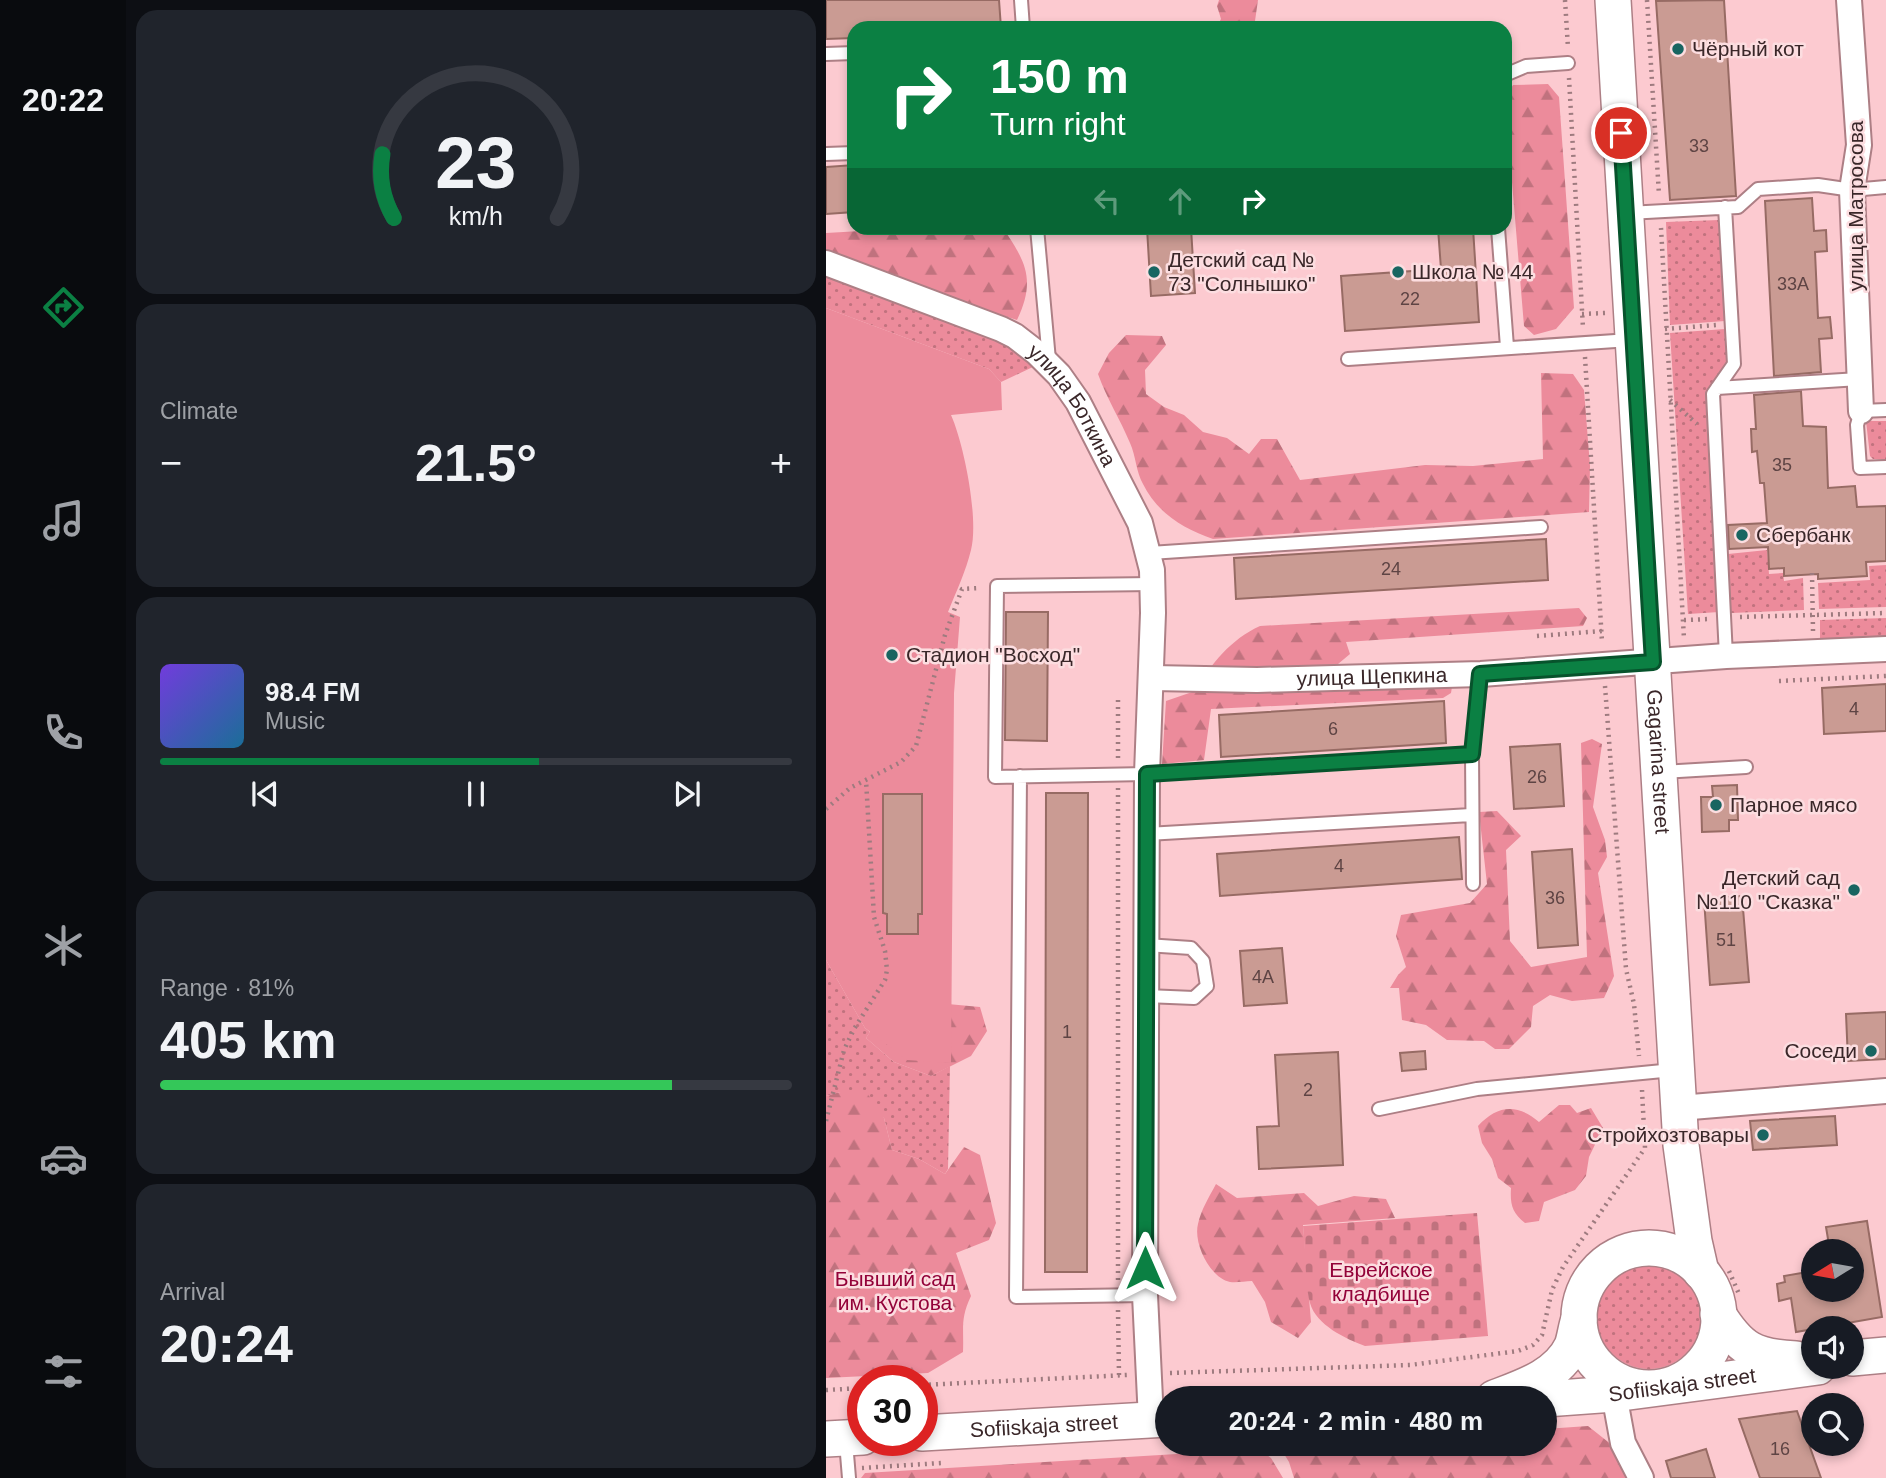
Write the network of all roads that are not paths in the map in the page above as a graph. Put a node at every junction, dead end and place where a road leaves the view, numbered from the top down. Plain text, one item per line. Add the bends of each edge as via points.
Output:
1 (1021, 0) edge
2 (1613, 0) edge
3 (1849, 0) edge
4 (1022, 21) edge
5 (847, 52) edge
6 (826, 54) edge
7 (1569, 63) dead end
8 (1512, 72) edge
9 (847, 153) edge
10 (826, 154) edge
11 (1886, 187) edge
12 (1852, 190) junction
13 (1725, 207) junction
14 (1643, 212) junction
15 (1038, 235) edge
16 (1499, 235) edge
17 (826, 263) edge
18 (1649, 335) junction
19 (1507, 347) junction
20 (1348, 359) dead end
21 (1049, 364) junction
22 (1859, 379) junction
23 (1717, 388) junction
24 (1886, 410) edge
25 (1861, 411) junction
26 (1886, 467) edge
27 (1541, 527) dead end
28 (1150, 554) junction
29 (1153, 584) junction
30 (1886, 649) edge
31 (1726, 656) junction
32 (1668, 661) junction
33 (1480, 674) junction
34 (1152, 678) junction
35 (1472, 754) junction
36 (1746, 767) dead end
37 (1658, 772) junction
38 (1147, 774) junction
39 (1020, 776) junction
40 (1471, 815) junction
41 (1147, 834) junction
42 (1473, 884) dead end
43 (1146, 945) junction
44 (1146, 996) junction
45 (1676, 1070) junction
46 (1886, 1091) edge
47 (1679, 1108) junction
48 (1379, 1109) dead end
49 (1681, 1145) junction
50 (1639, 1249) junction
51 (1713, 1267) junction
52 (1145, 1295) junction
53 (1730, 1310) junction
54 (1578, 1319) junction
55 (1801, 1359) edge
56 (1801, 1369) edge
57 (1526, 1386) edge
58 (1662, 1387) junction
59 (1614, 1394) junction
60 (1557, 1398) edge
61 (1155, 1403) edge
62 (1155, 1420) edge
63 (938, 1432) edge
64 (845, 1438) edge
65 (849, 1478) edge
66 (1641, 1478) edge

1 - 4 lane
2 - 14 main road, Gagarina street
3 - 12 street, улица Матросова via 1858,145
5 - 6 lane
7 - 8 lane via 1527,66
9 - 10 lane
11 - 12 lane
12 - 13 lane via 1818,185 1758,189 1738,207
12 - 22 street, улица Матросова
13 - 14 lane
13 - 23 lane via 1734,364
14 - 18 main road, Gagarina street
15 - 21 lane
16 - 19 lane
17 - 21 street, улица Боткина via 1001,329
18 - 19 lane
18 - 32 main road, Gagarina street
19 - 20 lane
21 - 28 street, улица Боткина via 1088,420 1131,504
22 - 23 lane
22 - 25 street, улица Матросова
23 - 31 lane via 1713,394
24 - 25 lane
25 - 26 lane via 1857,425 1860,468
27 - 28 lane
28 - 29 street, улица Боткина
29 - 34 street, улица Боткина
29 - 39 lane via 997,586 995,776
30 - 31 street, улица Щепкина
31 - 32 street, улица Щепкина
32 - 33 street, улица Щепкина
32 - 37 main road, Gagarina street
33 - 34 street, улица Щепкина
33 - 35 lane
34 - 38 street, улица Боткина
35 - 38 lane
35 - 40 lane
36 - 37 lane
37 - 45 main road, Gagarina street
38 - 39 lane
38 - 41 street, улица Боткина
39 - 52 lane via 1016,1297
40 - 41 lane
40 - 42 lane
41 - 43 street, улица Боткина
43 - 44 street, улица Боткина
43 - 44 lane via 1191,948 1203,961 1207,985 1194,998
44 - 52 street, улица Боткина
45 - 47 main road, Gagarina street
45 - 48 lane via 1477,1089
46 - 47 street
47 - 49 main road, Gagarina street
49 - 50 main road via 1672,1208
49 - 51 main road, Gagarina street via 1694,1241
50 - 51 main road via 1666,1250
50 - 54 main road via 1612,1258 1591,1278
51 - 53 main road via 1713,1291
52 - 61 street, улица Боткина via 1148,1374
53 - 55 main road, Sofiiskaja street via 1734,1337 1753,1353
53 - 58 main road via 1704,1361 1685,1378
54 - 57 main road via 1572,1347 1553,1369
54 - 58 main road via 1586,1349 1604,1373 1632,1386
56 - 58 main road, Sofiiskaja street
58 - 59 main road, Sofiiskaja street
59 - 60 main road, Sofiiskaja street
59 - 66 street via 1623,1443
62 - 63 main road, Sofiiskaja street
64 - 65 lane

